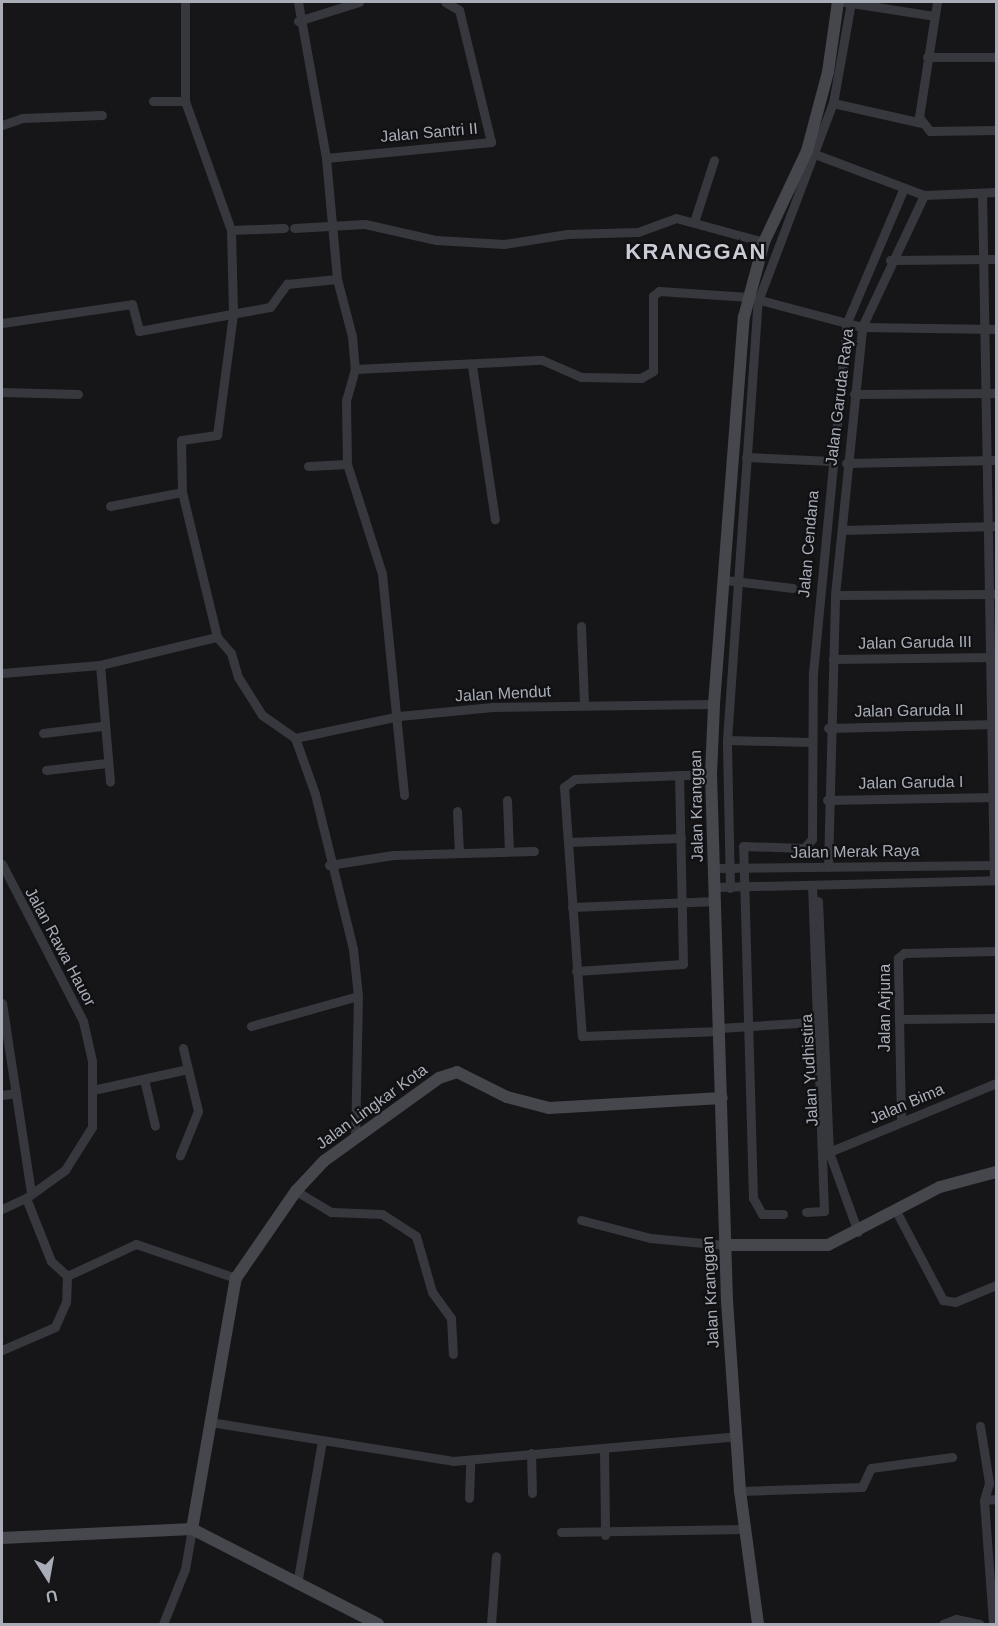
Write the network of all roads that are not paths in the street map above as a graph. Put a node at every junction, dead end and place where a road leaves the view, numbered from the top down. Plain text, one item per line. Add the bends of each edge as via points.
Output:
1 (184, 2) edge
2 (298, 2) edge
3 (358, 2) edge
4 (446, 2) edge
5 (846, 2) edge
6 (937, 2) edge
7 (934, 16) junction
8 (298, 21) junction
9 (927, 57) junction
10 (996, 57) edge
11 (153, 101) dead end
12 (185, 101) junction
13 (833, 103) junction
14 (102, 115) dead end
15 (921, 123) junction
16 (2, 125) edge
17 (996, 130) edge
18 (812, 153) junction
19 (326, 158) junction
20 (714, 160) dead end
21 (903, 190) junction
22 (996, 192) edge
23 (982, 193) junction
24 (924, 195) junction
25 (693, 222) junction
26 (332, 226) junction
27 (231, 230) junction
28 (764, 242) junction
29 (996, 259) edge
30 (890, 260) junction
31 (986, 260) junction
32 (336, 279) junction
33 (754, 299) junction
34 (233, 314) junction
35 (847, 322) junction
36 (2, 323) edge
37 (862, 327) junction
38 (992, 329) edge
39 (472, 366) junction
40 (356, 369) junction
41 (2, 392) edge
42 (991, 393) edge
43 (78, 394) dead end
44 (854, 394) junction
45 (746, 457) junction
46 (993, 460) edge
47 (831, 462) junction
48 (347, 464) junction
49 (846, 464) junction
50 (308, 466) dead end
51 (182, 492) junction
52 (110, 506) dead end
53 (495, 519) dead end
54 (993, 526) edge
55 (842, 530) junction
56 (725, 580) junction
57 (740, 582) junction
58 (793, 588) dead end
59 (993, 594) edge
60 (835, 595) junction
61 (581, 626) dead end
62 (216, 637) junction
63 (994, 657) edge
64 (833, 659) junction
65 (100, 665) junction
66 (2, 673) edge
67 (714, 704) junction
68 (584, 705) junction
69 (399, 716) junction
70 (994, 724) edge
71 (102, 726) junction
72 (828, 728) junction
73 (43, 733) dead end
74 (295, 738) junction
75 (727, 740) junction
76 (809, 742) junction
77 (107, 763) junction
78 (46, 770) dead end
79 (711, 774) junction
80 (679, 775) junction
81 (110, 782) dead end
82 (404, 795) dead end
83 (996, 797) edge
84 (507, 800) dead end
85 (827, 800) junction
86 (457, 811) dead end
87 (681, 838) junction
88 (568, 842) junction
89 (509, 851) junction
90 (534, 851) dead end
91 (459, 853) junction
92 (2, 864) edge
93 (995, 865) edge
94 (329, 866) junction
95 (828, 867) junction
96 (715, 868) junction
97 (729, 868) junction
98 (743, 868) junction
99 (995, 880) edge
100 (716, 887) junction
101 (812, 887) junction
102 (730, 888) junction
103 (743, 889) junction
104 (717, 901) junction
105 (818, 901) dead end
106 (684, 902) junction
107 (572, 907) junction
108 (996, 951) edge
109 (576, 971) junction
110 (358, 996) junction
111 (2, 1003) edge
112 (996, 1018) edge
113 (899, 1019) junction
114 (813, 1022) junction
115 (251, 1026) dead end
116 (745, 1026) junction
117 (720, 1029) junction
118 (183, 1048) dead end
119 (188, 1069) junction
120 (144, 1079) junction
121 (996, 1083) edge
122 (93, 1090) junction
123 (16, 1093) junction
124 (2, 1095) edge
125 (722, 1098) junction
126 (902, 1121) junction
127 (155, 1126) dead end
128 (355, 1137) junction
129 (829, 1152) junction
130 (180, 1155) dead end
131 (996, 1172) edge
132 (296, 1191) junction
133 (28, 1196) junction
134 (2, 1209) edge
135 (806, 1212) dead end
136 (896, 1212) junction
137 (783, 1214) dead end
138 (581, 1220) dead end
139 (858, 1232) junction
140 (724, 1245) junction
141 (67, 1276) junction
142 (236, 1278) junction
143 (996, 1285) edge
144 (2, 1350) edge
145 (453, 1354) dead end
146 (210, 1422) junction
147 (980, 1426) dead end
148 (737, 1436) junction
149 (322, 1442) junction
150 (604, 1448) junction
151 (531, 1453) junction
152 (951, 1457) dead end
153 (470, 1460) junction
154 (740, 1491) junction
155 (532, 1492) dead end
156 (469, 1498) dead end
157 (996, 1499) edge
158 (984, 1500) junction
159 (192, 1529) junction
160 (745, 1529) junction
161 (561, 1533) dead end
162 (605, 1535) junction
163 (2, 1538) edge
164 (496, 1556) dead end
165 (297, 1584) junction
166 (163, 1624) edge
167 (378, 1624) edge
168 (491, 1624) edge
169 (758, 1624) edge
170 (942, 1624) edge
171 (980, 1624) edge
172 (993, 1624) edge

1 - 12 street
2 - 8 street
3 - 8 street via 349,9 314,12
4 - 19 street, Jalan Santri II via 459,10 490,142
5 - 7 street
5 - 13 street
5 - 18 main road, Jalan Kranggan
6 - 7 street
7 - 9 street
8 - 19 street
9 - 10 street
9 - 15 street
11 - 12 street
12 - 27 street
13 - 15 street
13 - 18 street
14 - 16 street via 62,114
15 - 17 street via 930,131
18 - 21 street
18 - 28 main road, Jalan Kranggan
18 - 33 street
19 - 26 street
20 - 25 street
21 - 24 street
21 - 35 street, Jalan Cendana
22 - 23 street
23 - 24 street
23 - 31 street
24 - 30 street, Jalan Garuda Raya
25 - 26 street via 676,218 638,232 567,234 504,244 436,240 365,224
25 - 28 street
26 - 27 street
26 - 32 street
27 - 34 street
28 - 33 main road, Jalan Kranggan
29 - 31 street
30 - 31 street
30 - 37 street, Jalan Garuda Raya
31 - 38 street
32 - 34 street via 287,284 270,307
32 - 40 street
33 - 35 street
33 - 39 street via 655,293 648,375 581,377 542,360
33 - 45 street
33 - 56 main road, Jalan Kranggan
34 - 36 street via 139,331 132,304
34 - 51 street via 217,435 181,440
35 - 37 street
35 - 47 street, Jalan Cendana
37 - 38 street
37 - 44 street, Jalan Garuda Raya
38 - 42 street
39 - 40 street
39 - 53 street
40 - 48 street via 346,401
41 - 43 street
42 - 44 street
42 - 46 street
44 - 49 street, Jalan Garuda Raya
45 - 47 street
45 - 57 street
46 - 49 street
46 - 54 street
47 - 76 street, Jalan Cendana
48 - 50 street
48 - 69 street via 382,574
49 - 55 street, Jalan Garuda Raya
51 - 52 street
51 - 62 street
54 - 55 street
54 - 59 street
55 - 60 street, Jalan Garuda Raya
56 - 57 street
56 - 67 main road, Jalan Kranggan
57 - 58 street
57 - 75 street
59 - 60 street
59 - 63 street
60 - 64 street, Jalan Garuda Raya
61 - 68 street
62 - 65 street
62 - 74 street via 231,653 238,677 262,715
63 - 64 street, Jalan Garuda III
63 - 70 street
64 - 72 street, Jalan Garuda Raya
65 - 66 street
65 - 71 street
67 - 68 street, Jalan Mendut
67 - 79 main road, Jalan Kranggan
68 - 69 street, Jalan Mendut
69 - 74 street, Jalan Mendut
69 - 82 street
70 - 72 street, Jalan Garuda II
70 - 83 street
71 - 73 street
71 - 77 street
72 - 85 street, Jalan Garuda Raya
74 - 94 street via 315,794
75 - 76 street
75 - 97 street
76 - 98 street, Jalan Cendana via 811,842 804,848 743,846
77 - 78 street
77 - 81 street
79 - 80 street
79 - 96 main road, Jalan Kranggan
80 - 87 street
80 - 88 street via 570,781 564,787
83 - 85 street, Jalan Garuda I
83 - 93 street
84 - 89 street
85 - 95 street, Jalan Garuda Raya
86 - 91 street
87 - 88 street
87 - 106 street
88 - 107 street
89 - 90 street
89 - 91 street
91 - 94 street via 393,855
92 - 122 street, Jalan Rawa Hauor via 83,1021
93 - 95 street, Jalan Merak Raya
93 - 99 street
94 - 110 street via 353,949
95 - 98 street, Jalan Merak Raya
96 - 97 street, Jalan Merak Raya
96 - 100 main road, Jalan Kranggan
97 - 98 street, Jalan Merak Raya
97 - 102 street
98 - 103 street
99 - 101 street, Jalan Merak Raya
100 - 102 street, Jalan Merak Raya
100 - 104 main road, Jalan Kranggan
101 - 103 street, Jalan Merak Raya
101 - 114 street
102 - 103 street, Jalan Merak Raya
103 - 116 street
104 - 106 street
104 - 117 main road, Jalan Kranggan
105 - 129 street, Jalan Yudhistira
106 - 107 street
106 - 109 street via 686,952 679,967
107 - 109 street
108 - 113 street, Jalan Arjuna via 900,956
109 - 117 street via 584,1038
110 - 115 street
110 - 128 street
111 - 123 street
112 - 113 street
113 - 126 street, Jalan Arjuna
114 - 116 street
114 - 135 street via 825,1211
116 - 117 street
116 - 137 street via 753,1198 762,1214
117 - 125 main road, Jalan Kranggan
118 - 119 street
119 - 120 street
119 - 130 street via 198,1111
120 - 122 street
120 - 127 street
121 - 126 street, Jalan Bima
122 - 133 street, Jalan Rawa Hauor via 92,1127 65,1170
123 - 124 street
123 - 133 street
125 - 128 main road, Jalan Lingkar Kota via 549,1108 507,1097 457,1072 439,1078
125 - 140 main road, Jalan Kranggan
126 - 129 street, Jalan Bima
128 - 132 main road, Jalan Lingkar Kota
129 - 139 street, Jalan Yudhistira
131 - 136 main road via 940,1187
132 - 142 main road, Jalan Lingkar Kota
132 - 145 street via 331,1212 382,1214 417,1236 432,1292 451,1318
133 - 134 street, Jalan Rawa Hauor
133 - 141 street via 51,1261
136 - 139 main road
136 - 143 street via 942,1300 955,1302
138 - 140 street via 650,1238
139 - 140 main road via 804,1247
140 - 148 main road, Jalan Kranggan
141 - 142 street via 136,1244
141 - 144 street via 66,1302 55,1327
142 - 146 main road, Jalan Lingkar Kota
146 - 149 street
146 - 159 main road, Jalan Lingkar Kota
147 - 158 street via 989,1483
148 - 150 street
148 - 154 main road, Jalan Kranggan
149 - 153 street
149 - 165 street
150 - 151 street
150 - 162 street
151 - 153 street
151 - 155 street
152 - 154 street via 871,1468 862,1487
153 - 156 street
154 - 160 main road, Jalan Kranggan
157 - 158 street
158 - 172 street
159 - 163 main road
159 - 165 main road
159 - 166 street via 185,1569
160 - 162 street
160 - 169 main road, Jalan Kranggan
161 - 162 street
164 - 168 street
165 - 167 main road
170 - 171 street via 956,1619

